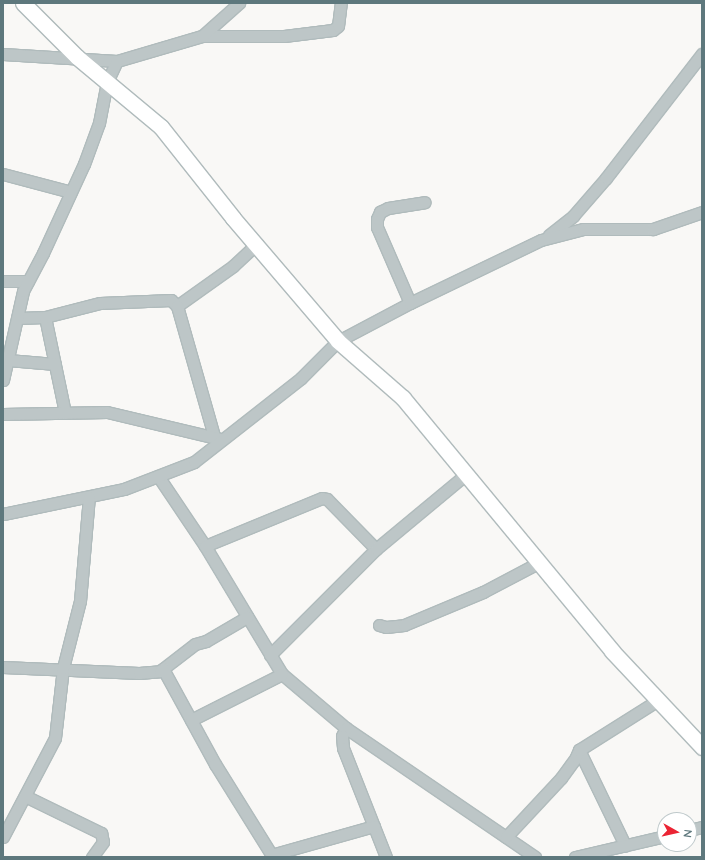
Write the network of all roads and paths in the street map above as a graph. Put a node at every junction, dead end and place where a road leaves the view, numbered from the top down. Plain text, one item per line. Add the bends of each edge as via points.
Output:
1 (23, 3) edge
2 (239, 3) edge
3 (341, 3) edge
4 (202, 36) junction
5 (3, 54) edge
6 (702, 54) edge
7 (77, 57) junction
8 (117, 61) junction
9 (107, 82) junction
10 (3, 174) edge
11 (71, 192) junction
12 (425, 202) dead end
13 (702, 212) edge
14 (542, 240) junction
15 (257, 244) junction
16 (3, 281) edge
17 (28, 281) junction
18 (410, 303) junction
19 (177, 306) junction
20 (45, 317) junction
21 (18, 318) junction
22 (338, 341) junction
23 (8, 360) junction
24 (55, 364) junction
25 (3, 380) edge
26 (65, 413) junction
27 (3, 414) edge
28 (220, 439) junction
29 (465, 475) junction
30 (158, 476) junction
31 (89, 497) junction
32 (3, 514) edge
33 (205, 546) junction
34 (376, 549) junction
35 (538, 563) junction
36 (247, 617) junction
37 (379, 625) dead end
38 (270, 655) junction
39 (3, 667) edge
40 (63, 668) junction
41 (163, 669) junction
42 (282, 674) junction
43 (658, 700) junction
44 (191, 720) junction
45 (346, 728) junction
46 (702, 747) edge
47 (579, 750) junction
48 (25, 796) junction
49 (374, 826) junction
50 (3, 837) edge
51 (506, 837) junction
52 (657, 838) edge
53 (625, 845) junction
54 (272, 856) edge
55 (92, 857) edge
56 (386, 857) edge
57 (535, 857) edge
58 (575, 857) edge

1 - 7 street
2 - 4 street
3 - 4 street via 338,26 333,30 284,36
4 - 8 street
5 - 7 street
6 - 14 street via 606,178 564,224
7 - 8 street
7 - 9 street
8 - 9 street
9 - 11 street via 99,123
9 - 15 street via 161,127
10 - 11 street
11 - 17 street
12 - 18 street via 388,208 380,212 377,219 377,227
13 - 14 street via 653,229 583,229
14 - 18 street
15 - 19 street via 227,271
15 - 22 street
16 - 17 street
17 - 21 street via 22,291
18 - 22 street
19 - 20 street via 167,298 107,303
19 - 28 street
20 - 21 street
20 - 24 street
21 - 23 street
22 - 28 street via 301,378
22 - 29 street via 403,398
23 - 24 street
23 - 25 street
24 - 26 street
26 - 27 street
26 - 28 street via 108,412
28 - 30 street via 194,462
29 - 34 street
29 - 35 street
30 - 31 street via 124,489
30 - 33 street
31 - 32 street
31 - 40 street via 80,601
33 - 34 street via 322,498 327,499
33 - 36 street
34 - 38 street
35 - 37 street via 484,592 404,625
35 - 43 street via 612,652
36 - 38 street
36 - 41 street via 191,646
38 - 42 street
39 - 40 street
40 - 41 street via 139,673
40 - 48 street via 55,738
41 - 44 street
42 - 44 street
42 - 45 street
43 - 46 street
43 - 47 street
44 - 54 street
45 - 49 street via 342,736 343,748
45 - 51 street
47 - 51 street via 561,778
47 - 53 street
48 - 50 street
48 - 55 street via 101,833 102,842
49 - 54 street
49 - 56 street
51 - 57 street
52 - 53 street
53 - 58 street

